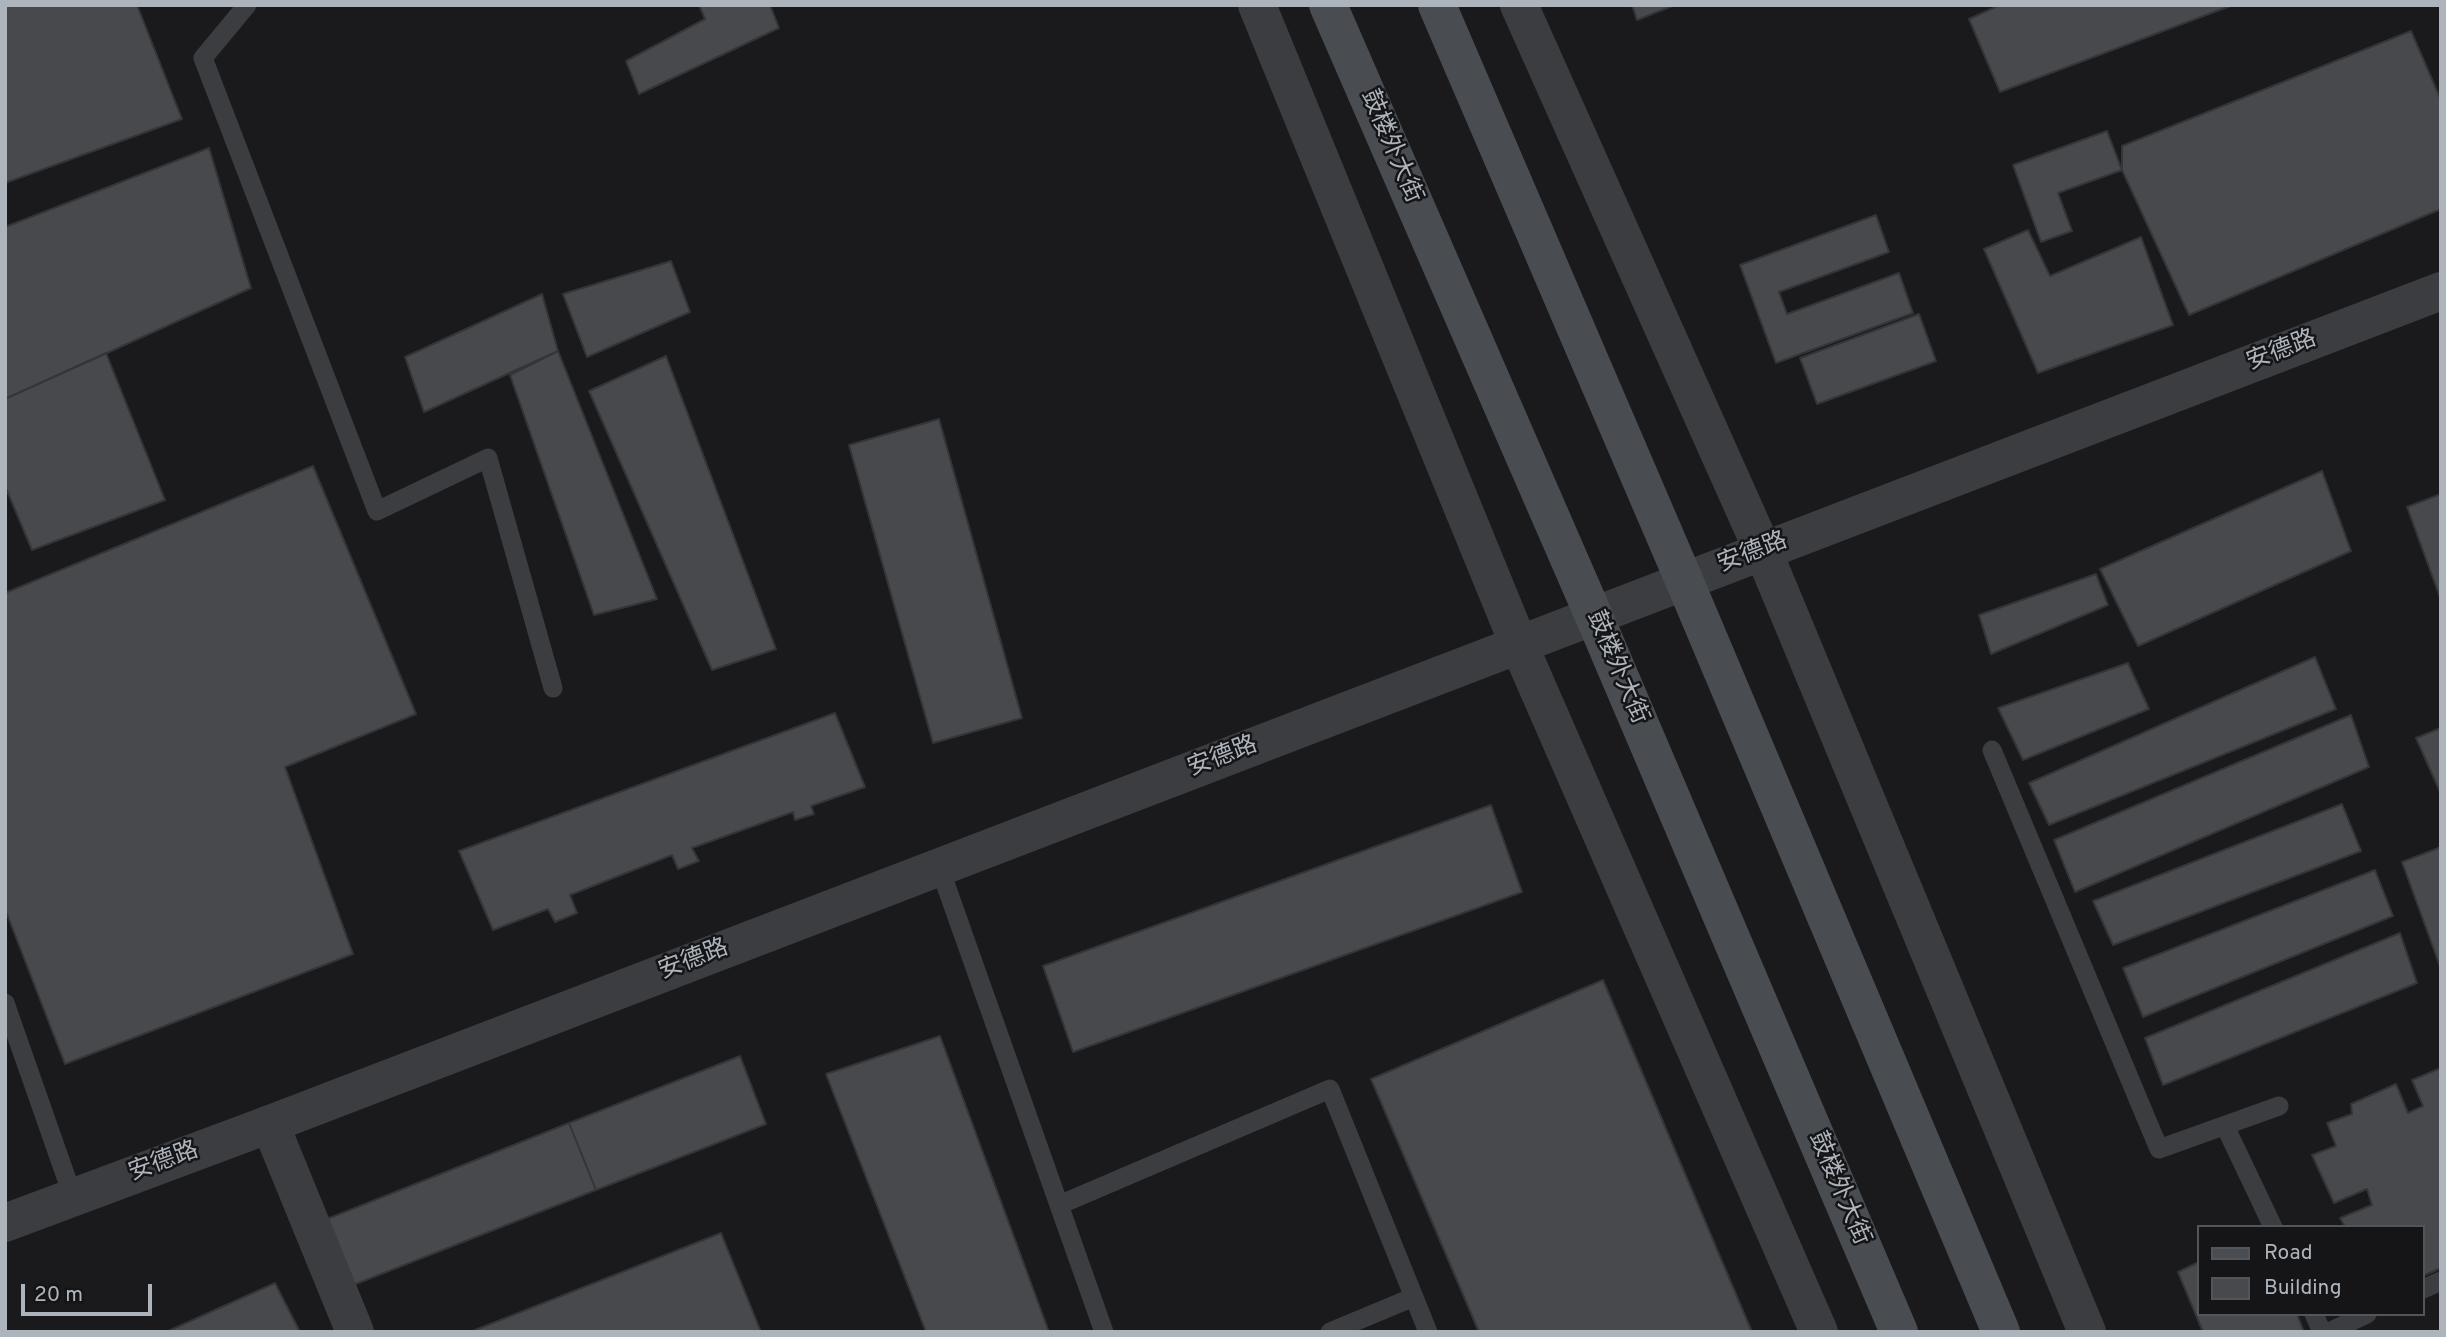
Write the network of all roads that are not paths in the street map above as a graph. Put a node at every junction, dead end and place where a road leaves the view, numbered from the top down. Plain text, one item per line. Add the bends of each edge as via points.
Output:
1 (247, 5) edge
2 (1257, 5) edge
3 (1328, 5) edge
4 (1437, 5) edge
5 (1519, 5) edge
6 (2441, 291) edge
7 (1763, 551) junction
8 (1684, 580) junction
9 (1593, 614) junction
10 (1519, 645) junction
11 (553, 688) dead end
12 (1992, 750) dead end
13 (939, 866) junction
14 (5, 1003) edge
15 (2279, 1106) dead end
16 (270, 1125) junction
17 (2225, 1126) junction
18 (74, 1197) junction
19 (1059, 1205) junction
20 (5, 1223) edge
21 (2272, 1225) edge
22 (2441, 1281) edge
23 (2425, 1288) edge
24 (1414, 1297) junction
25 (2315, 1316) edge
26 (2363, 1316) edge
27 (355, 1332) edge
28 (1104, 1332) edge
29 (1330, 1332) edge
30 (1428, 1332) edge
31 (1819, 1332) edge
32 (1899, 1332) edge
33 (2001, 1332) edge
34 (2087, 1332) edge
35 (2322, 1332) edge
36 (2329, 1332) edge

1 - 11 lane via 203,58 377,511 488,458
2 - 10 street
3 - 9 main road, 鼓楼外大街
4 - 8 main road
5 - 7 street
6 - 7 street, 安德路
7 - 8 street, 安德路
7 - 34 street
8 - 9 street, 安德路
8 - 33 main road
9 - 10 street, 安德路
9 - 32 main road, 鼓楼外大街
10 - 13 street, 安德路
10 - 31 street
12 - 17 lane via 2159,1149
13 - 16 street, 安德路
13 - 19 lane
14 - 18 lane
15 - 17 lane
16 - 18 street, 安德路
16 - 27 street
17 - 21 lane
18 - 20 street, 安德路
19 - 24 lane via 1330,1089
19 - 28 lane
22 - 23 lane
24 - 29 lane
24 - 30 lane
25 - 35 lane
26 - 36 lane

